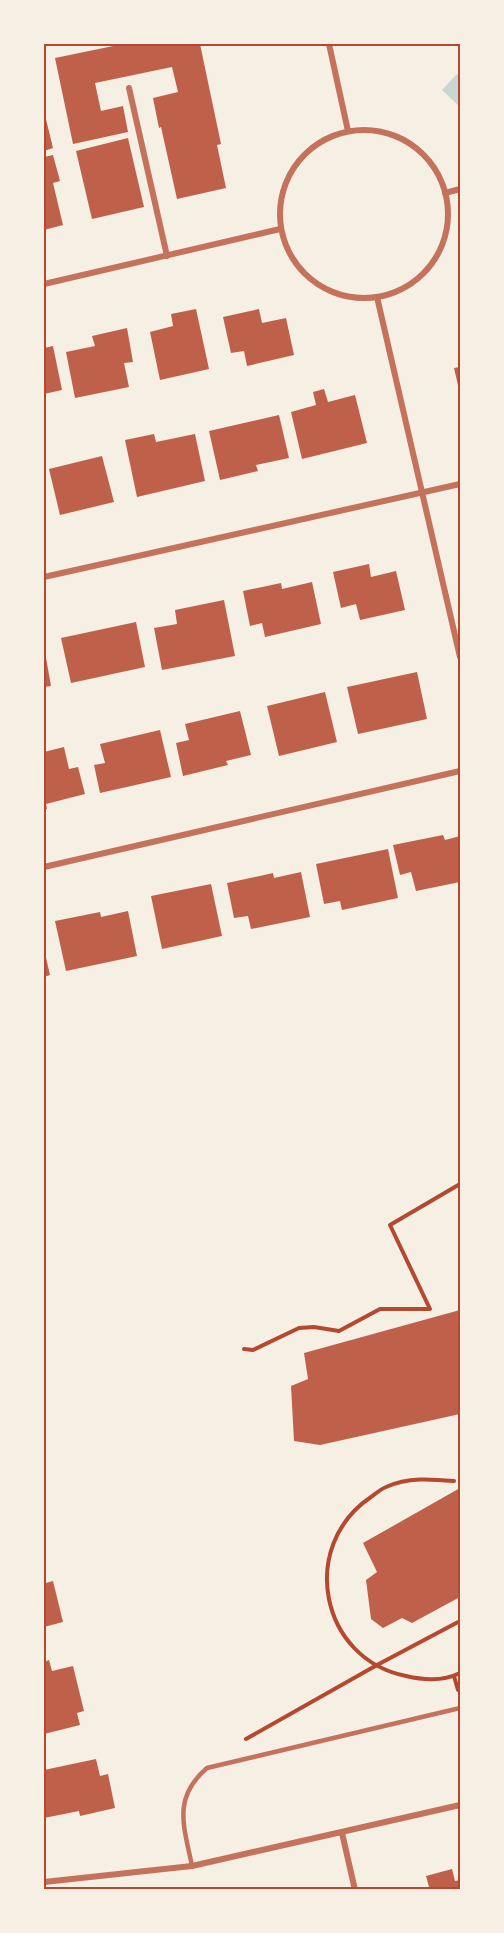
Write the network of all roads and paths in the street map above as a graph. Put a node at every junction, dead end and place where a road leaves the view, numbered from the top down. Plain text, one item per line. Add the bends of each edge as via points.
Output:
1 (329, 44) edge
2 (129, 88) dead end
3 (348, 131) junction
4 (460, 189) edge
5 (445, 193) junction
6 (280, 229) junction
7 (167, 255) junction
8 (44, 284) edge
9 (377, 297) junction
10 (460, 484) edge
11 (422, 493) junction
12 (44, 577) edge
13 (460, 657) edge
14 (460, 771) edge
15 (44, 867) edge
16 (460, 1184) edge
17 (244, 1349) dead end
18 (454, 1482) dead end
19 (460, 1621) edge
20 (376, 1665) junction
21 (460, 1673) edge
22 (454, 1676) junction
23 (458, 1690) dead end
24 (460, 1708) edge
25 (246, 1739) dead end
26 (460, 1805) edge
27 (342, 1833) junction
28 (192, 1866) junction
29 (44, 1882) edge
30 (355, 1890) edge

1 - 3 street
2 - 7 street
3 - 5 street via 380,131 409,143 432,165
3 - 6 street via 317,143 294,166 281,196
4 - 5 street
5 - 9 street via 448,221 441,248 426,271 404,289
6 - 7 street
6 - 9 street via 292,260 315,283 345,297
7 - 8 street
9 - 11 street
10 - 11 street
11 - 12 street
11 - 13 street
14 - 15 street
16 - 17 path via 390,1225 430,1309 380,1309 339,1330 299,1328 253,1350
18 - 20 path via 419,1478 386,1487 357,1506 336,1534 327,1567 328,1601 342,1633 363,1657
19 - 20 path
20 - 22 path via 391,1673 422,1679
20 - 25 path
21 - 22 path
22 - 23 path
24 - 28 lane via 207,1768 194,1779 185,1797 182,1816
26 - 27 street
27 - 28 street
27 - 30 street
28 - 29 street

